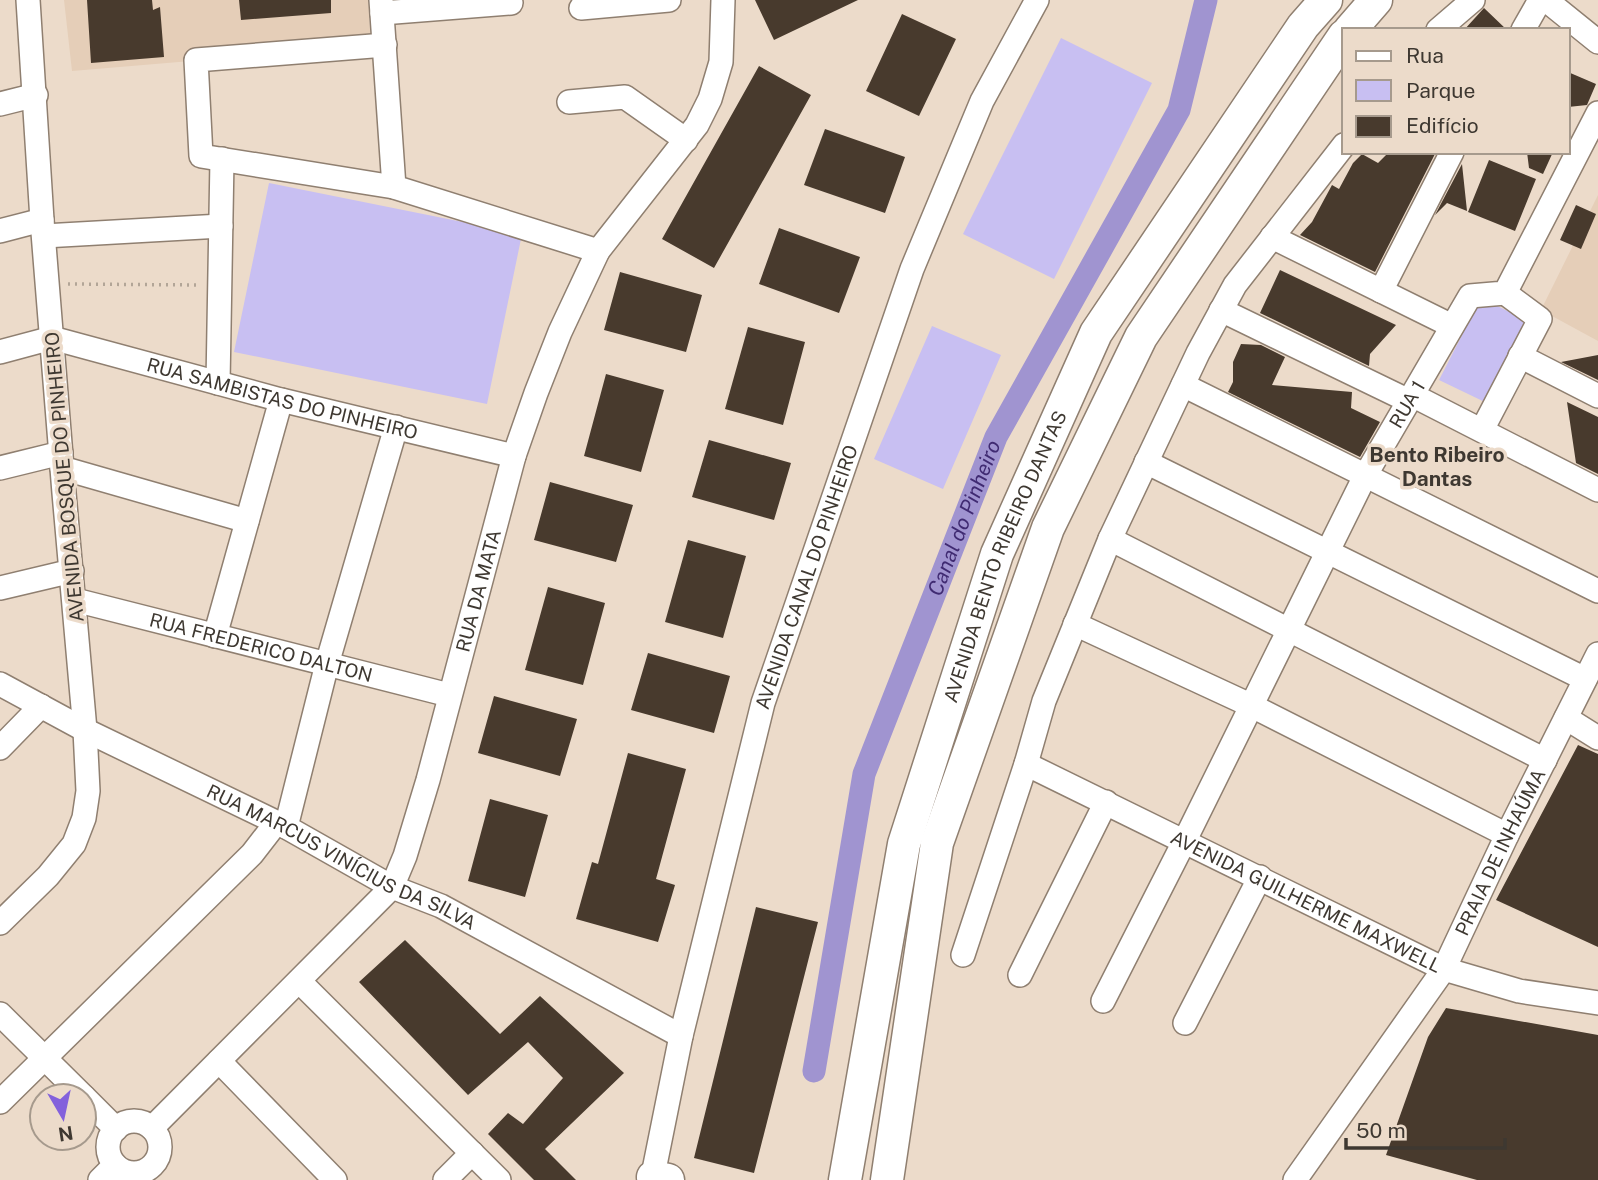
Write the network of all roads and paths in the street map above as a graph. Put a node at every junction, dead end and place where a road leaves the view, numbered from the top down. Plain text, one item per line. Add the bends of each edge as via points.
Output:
1 (28, 0) edge
2 (669, 0) edge
3 (723, 0) edge
4 (1326, 0) edge
5 (1376, 0) edge
6 (1473, 0) edge
7 (1540, 0) edge
8 (1546, 0) edge
9 (1035, 1) edge
10 (511, 3) dead end
11 (382, 7) edge
12 (581, 8) dead end
13 (1308, 13) edge
14 (1352, 28) edge
15 (1440, 28) edge
16 (1524, 28) edge
17 (1342, 39) edge
18 (1598, 42) edge
19 (385, 45) junction
20 (36, 95) junction
21 (569, 102) dead end
22 (0, 104) edge
23 (1598, 113) edge
24 (686, 140) junction
25 (1342, 148) edge
26 (1451, 154) edge
27 (212, 158) junction
28 (394, 187) junction
29 (221, 226) junction
30 (43, 228) junction
31 (0, 231) edge
32 (1272, 237) junction
33 (598, 251) junction
34 (48, 284) junction
35 (220, 285) junction
36 (1381, 291) junction
37 (1504, 293) junction
38 (1222, 310) junction
39 (1452, 326) junction
40 (52, 338) junction
41 (0, 352) edge
42 (1520, 356) junction
43 (218, 383) junction
44 (1183, 385) junction
45 (1598, 396) edge
46 (1410, 398) junction
47 (281, 400) junction
48 (396, 428) junction
49 (1482, 430) junction
50 (514, 456) junction
51 (62, 460) junction
52 (1146, 463) junction
53 (0, 468) edge
54 (1365, 476) junction
55 (1598, 490) edge
56 (247, 521) junction
57 (1110, 539) junction
58 (1327, 552) junction
59 (72, 572) junction
60 (0, 588) edge
61 (1598, 591) edge
62 (75, 600) junction
63 (1075, 624) junction
64 (1288, 628) junction
65 (215, 636) junction
66 (1598, 654) edge
67 (327, 664) junction
68 (1585, 679) junction
69 (0, 684) edge
70 (449, 695) junction
71 (1251, 705) junction
72 (41, 706) junction
73 (1566, 718) junction
74 (85, 730) junction
75 (1598, 738) edge
76 (0, 748) edge
77 (1545, 760) junction
78 (1026, 764) junction
79 (1106, 802) junction
80 (281, 825) junction
81 (1507, 835) junction
82 (1185, 840) junction
83 (1260, 877) junction
84 (392, 887) junction
85 (0, 923) edge
86 (963, 955) dead end
87 (1444, 969) junction
88 (1020, 975) dead end
89 (299, 981) junction
90 (1103, 1001) dead end
91 (1598, 1003) edge
92 (0, 1014) edge
93 (1185, 1023) dead end
94 (681, 1036) junction
95 (44, 1058) junction
96 (219, 1061) junction
97 (68, 1082) edge
98 (0, 1102) edge
99 (98, 1112) edge
100 (152, 1128) junction
101 (116, 1129) junction
102 (472, 1153) junction
103 (847, 1166) edge
104 (108, 1172) edge
105 (160, 1173) edge
106 (657, 1179) edge
107 (335, 1180) edge
108 (445, 1180) edge
109 (499, 1180) edge
110 (820, 1180) edge
111 (887, 1180) edge
112 (1295, 1180) edge

1 - 20 street, AVENIDA BOSQUE DO PINHEIRO
2 - 12 street
3 - 24 street, RUA DA MATA via 721,62 710,99
4 - 13 highway, AVENIDA BENTO RIBEIRO DANTAS
5 - 14 highway
6 - 15 street
7 - 16 street
8 - 18 street
9 - 94 street, AVENIDA CANAL DO PINHEIRO via 982,101 912,269 763,703
10 - 11 street
11 - 19 street
13 - 103 highway, AVENIDA BENTO RIBEIRO DANTAS via 1096,332 1006,531 909,823
17 - 111 highway, AVENIDA BENTO RIBEIRO DANTAS via 1141,337 1048,528 937,843
19 - 27 street via 196,60
19 - 28 street
20 - 22 street
20 - 30 street, AVENIDA BOSQUE DO PINHEIRO
21 - 24 street via 625,97
23 - 37 street
24 - 33 street, RUA DA MATA
25 - 32 street
26 - 36 street
27 - 28 street
27 - 29 street
28 - 33 street
29 - 30 street
29 - 35 street
30 - 31 street
30 - 34 street, AVENIDA BOSQUE DO PINHEIRO
32 - 36 street
32 - 38 street
33 - 50 street, RUA DA MATA via 560,332
34 - 35 path
34 - 40 street, AVENIDA BOSQUE DO PINHEIRO
35 - 43 street
36 - 39 street
37 - 39 street, RUA 1 via 1469,296
37 - 42 street via 1540,319
38 - 44 street
38 - 46 street
39 - 46 street, RUA 1
40 - 41 street
40 - 43 street, RUA SAMBISTAS DO PINHEIRO
40 - 51 street, AVENIDA BOSQUE DO PINHEIRO
42 - 45 street
42 - 49 street
43 - 47 street, RUA SAMBISTAS DO PINHEIRO
44 - 52 street
44 - 54 street
46 - 49 street
46 - 54 street, RUA 1
47 - 48 street, RUA SAMBISTAS DO PINHEIRO
47 - 56 street
48 - 50 street, RUA SAMBISTAS DO PINHEIRO
48 - 67 street
49 - 55 street
50 - 70 street, RUA DA MATA
51 - 53 street
51 - 56 street
51 - 59 street, AVENIDA BOSQUE DO PINHEIRO
52 - 57 street
52 - 58 street
54 - 58 street, RUA 1
54 - 61 street
56 - 65 street
57 - 63 street
57 - 64 street
58 - 64 street, RUA 1
58 - 68 street
59 - 60 street
59 - 62 street, AVENIDA BOSQUE DO PINHEIRO
62 - 65 street, RUA FREDERICO DALTON
62 - 74 street, AVENIDA BOSQUE DO PINHEIRO
63 - 71 street
63 - 78 street via 1044,701
64 - 71 street, RUA 1
64 - 77 street
65 - 67 street, RUA FREDERICO DALTON
66 - 68 street, PRAIA DE INHAÚMA
67 - 70 street, RUA FREDERICO DALTON
67 - 80 street
68 - 73 street, PRAIA DE INHAÚMA
69 - 72 street, RUA MARCUS VINÍCIUS DA SILVA
70 - 84 street, RUA DA MATA via 409,844
71 - 81 street
71 - 82 street, RUA 1
72 - 74 street, RUA MARCUS VINÍCIUS DA SILVA
72 - 76 street
73 - 75 street
73 - 77 street, PRAIA DE INHAÚMA
74 - 80 street, RUA MARCUS VINÍCIUS DA SILVA
74 - 85 street, AVENIDA BOSQUE DO PINHEIRO via 88,791 74,844
77 - 81 street, PRAIA DE INHAÚMA
78 - 79 street, AVENIDA GUILHERME MAXWELL
78 - 86 street
79 - 82 street, AVENIDA GUILHERME MAXWELL
79 - 88 street
80 - 84 street, RUA MARCUS VINÍCIUS DA SILVA
80 - 95 street
81 - 87 street, PRAIA DE INHAÚMA
82 - 83 street, AVENIDA GUILHERME MAXWELL
82 - 90 street, RUA 1
83 - 87 street, AVENIDA GUILHERME MAXWELL
83 - 93 street
84 - 89 street, RUA DA MATA
84 - 94 street, RUA MARCUS VINÍCIUS DA SILVA via 441,906
87 - 91 street, AVENIDA GUILHERME MAXWELL via 1519,991
87 - 112 street, PRAIA DE INHAÚMA
89 - 96 street, RUA DA MATA
89 - 102 street
92 - 95 street
94 - 106 street, AVENIDA CANAL DO PINHEIRO
95 - 97 street
95 - 98 street
96 - 100 street, RUA DA MATA
96 - 107 street
99 - 101 street
100 - 101 street via 130,1122
100 - 105 street via 158,1135
101 - 104 street via 109,1143
102 - 108 street
102 - 109 street
103 - 110 highway
104 - 105 street

